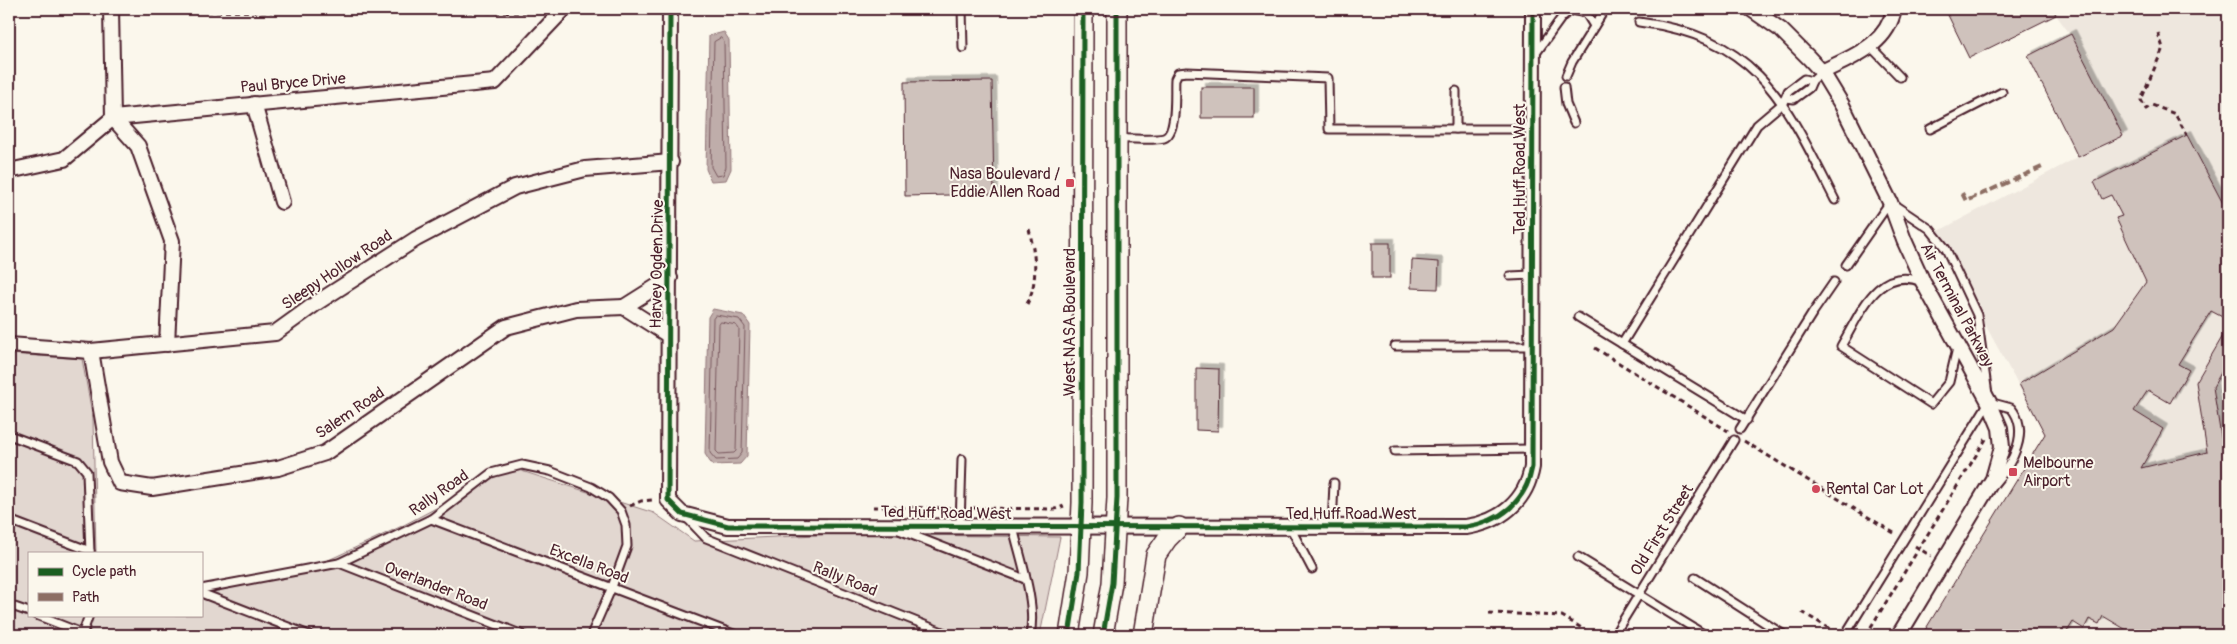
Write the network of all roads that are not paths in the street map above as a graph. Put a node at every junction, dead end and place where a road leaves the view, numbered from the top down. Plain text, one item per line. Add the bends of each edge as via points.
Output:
1 (962, 9) edge
2 (1083, 9) edge
3 (1117, 9) edge
4 (1533, 9) edge
5 (1605, 9) edge
6 (1751, 9) edge
7 (1894, 9) edge
8 (111, 10) edge
9 (563, 10) edge
10 (670, 11) edge
11 (1639, 22) dead end
12 (1594, 26) junction
13 (1871, 47) junction
14 (963, 48) dead end
15 (1533, 58) junction
16 (1566, 76) dead end
17 (1817, 76) junction
18 (1900, 77) dead end
19 (1564, 87) dead end
20 (1456, 91) dead end
21 (2002, 92) dead end
22 (1785, 100) junction
23 (254, 104) junction
24 (113, 118) junction
25 (1574, 123) dead end
26 (1456, 129) junction
27 (1532, 129) junction
28 (1930, 129) dead end
29 (1116, 139) junction
30 (671, 162) junction
31 (9, 171) edge
32 (1835, 200) dead end
33 (282, 202) dead end
34 (1890, 202) junction
35 (1846, 264) dead end
36 (1532, 275) junction
37 (1510, 276) dead end
38 (670, 278) junction
39 (1834, 282) dead end
40 (1924, 282) junction
41 (624, 307) junction
42 (1578, 316) dead end
43 (668, 335) junction
44 (167, 344) junction
45 (1622, 344) junction
46 (9, 345) edge
47 (1958, 345) junction
48 (1394, 346) dead end
49 (1532, 346) junction
50 (91, 351) junction
51 (1989, 402) junction
52 (1746, 420) junction
53 (1740, 430) dead end
54 (9, 435) edge
55 (1734, 440) dead end
56 (1532, 449) junction
57 (1395, 450) dead end
58 (962, 458) dead end
59 (1334, 483) dead end
60 (1986, 493) junction
61 (682, 514) junction
62 (9, 520) edge
63 (431, 520) junction
64 (885, 525) junction
65 (960, 526) junction
66 (1012, 527) junction
67 (1074, 527) junction
68 (1116, 527) junction
69 (1179, 527) junction
70 (1290, 527) junction
71 (1332, 527) junction
72 (90, 552) edge
73 (1578, 557) dead end
74 (339, 563) junction
75 (1312, 569) dead end
76 (1696, 578) dead end
77 (1025, 579) junction
78 (612, 587) junction
79 (202, 589) edge
80 (202, 593) edge
81 (1639, 594) junction
82 (9, 605) edge
83 (28, 612) edge
84 (38, 616) edge
85 (89, 616) edge
86 (1841, 634) edge
87 (84, 635) edge
88 (309, 635) edge
89 (523, 635) edge
90 (591, 635) edge
91 (736, 635) edge
92 (950, 635) edge
93 (1030, 635) edge
94 (1069, 635) edge
95 (1104, 635) edge
96 (1143, 635) edge
97 (1614, 635) edge
98 (1705, 635) edge
99 (1784, 635) edge
100 (1899, 635) edge

1 - 14 lane
2 - 67 main road, West NASA Boulevard
3 - 29 main road
4 - 15 street, Ted Huff Road West
5 - 12 lane
6 - 17 street, Air Terminal Parkway via 1781,30
7 - 13 street via 1883,33
8 - 24 street
9 - 23 street, Paul Bryce Drive via 495,82
10 - 30 street, Harvey Ogden Drive
11 - 22 lane via 1676,28 1713,42 1754,70
12 - 15 lane via 1586,13 1571,10 1562,17
12 - 16 lane
13 - 17 street
13 - 18 lane
15 - 27 street, Ted Huff Road West
17 - 22 lane via 1809,88 1794,99
17 - 34 street, Air Terminal Parkway via 1842,105
19 - 25 lane via 1566,104
20 - 26 lane
21 - 28 lane
22 - 32 lane
22 - 45 lane via 1756,125
23 - 24 street, Paul Bryce Drive
23 - 33 street
24 - 31 street via 64,159
24 - 44 street via 138,146 172,241
26 - 27 lane
26 - 29 lane via 1329,129 1328,78 1187,72 1174,78 1171,132 1164,138
27 - 36 street, Ted Huff Road West
29 - 68 main road
30 - 38 street, Harvey Ogden Drive
30 - 44 street, Sleepy Hollow Road via 585,170 516,187 416,239 276,333
34 - 35 lane
34 - 40 street, Air Terminal Parkway
34 - 51 lane via 1930,229 1946,249 1977,316
36 - 37 lane
36 - 49 street, Ted Huff Road West
38 - 41 street, Salem Road
38 - 43 street, Harvey Ogden Drive
39 - 52 lane
40 - 47 street, Air Terminal Parkway
40 - 47 lane via 1909,277 1879,286 1841,346 1931,404 1949,382
41 - 43 street
41 - 50 street, Salem Road via 576,309 506,327 325,453 278,468 152,488 120,483 110,462
42 - 45 lane
43 - 61 street, Harvey Ogden Drive via 668,500
44 - 50 street, Sleepy Hollow Road
45 - 52 lane
46 - 50 street, Sleepy Hollow Road
47 - 51 street, Air Terminal Parkway
48 - 49 lane
49 - 56 street, Ted Huff Road West
51 - 60 street, Air Terminal Parkway via 2002,439 1996,471
51 - 60 lane via 2011,408 2017,416 2019,432 2011,463
51 - 86 lane
52 - 53 lane
54 - 72 lane via 78,461 87,472
55 - 81 lane, Old First Street
56 - 57 lane
56 - 71 street, Ted Huff Road West via 1530,475 1524,492 1510,509 1485,523 1466,526
58 - 65 lane
59 - 71 lane
60 - 100 street, Air Terminal Parkway
61 - 64 street, Ted Huff Road West via 728,526
61 - 92 lane, Rally Road via 706,538
62 - 72 lane
63 - 74 lane, Rally Road
63 - 78 lane, Excella Road
63 - 78 lane, Rally Road via 491,473 522,465 550,471 591,487 621,510 627,546
64 - 65 street, Ted Huff Road West
64 - 77 lane
65 - 66 street, Ted Huff Road West
66 - 67 street, Ted Huff Road West
66 - 77 lane
67 - 68 street, Ted Huff Road West
67 - 94 main road, West NASA Boulevard via 1079,572
68 - 69 street, Ted Huff Road West
68 - 95 main road
69 - 70 street, Ted Huff Road West
69 - 96 main road via 1156,554
70 - 71 street, Ted Huff Road West
70 - 75 lane
73 - 81 lane
74 - 79 lane, Rally Road
74 - 89 lane, Overlander Road
76 - 99 lane
77 - 93 lane via 1032,623
78 - 90 lane
78 - 91 lane, Excella Road
80 - 88 lane
81 - 97 lane, Old First Street
81 - 98 lane
82 - 83 lane
84 - 87 lane
85 - 87 lane

